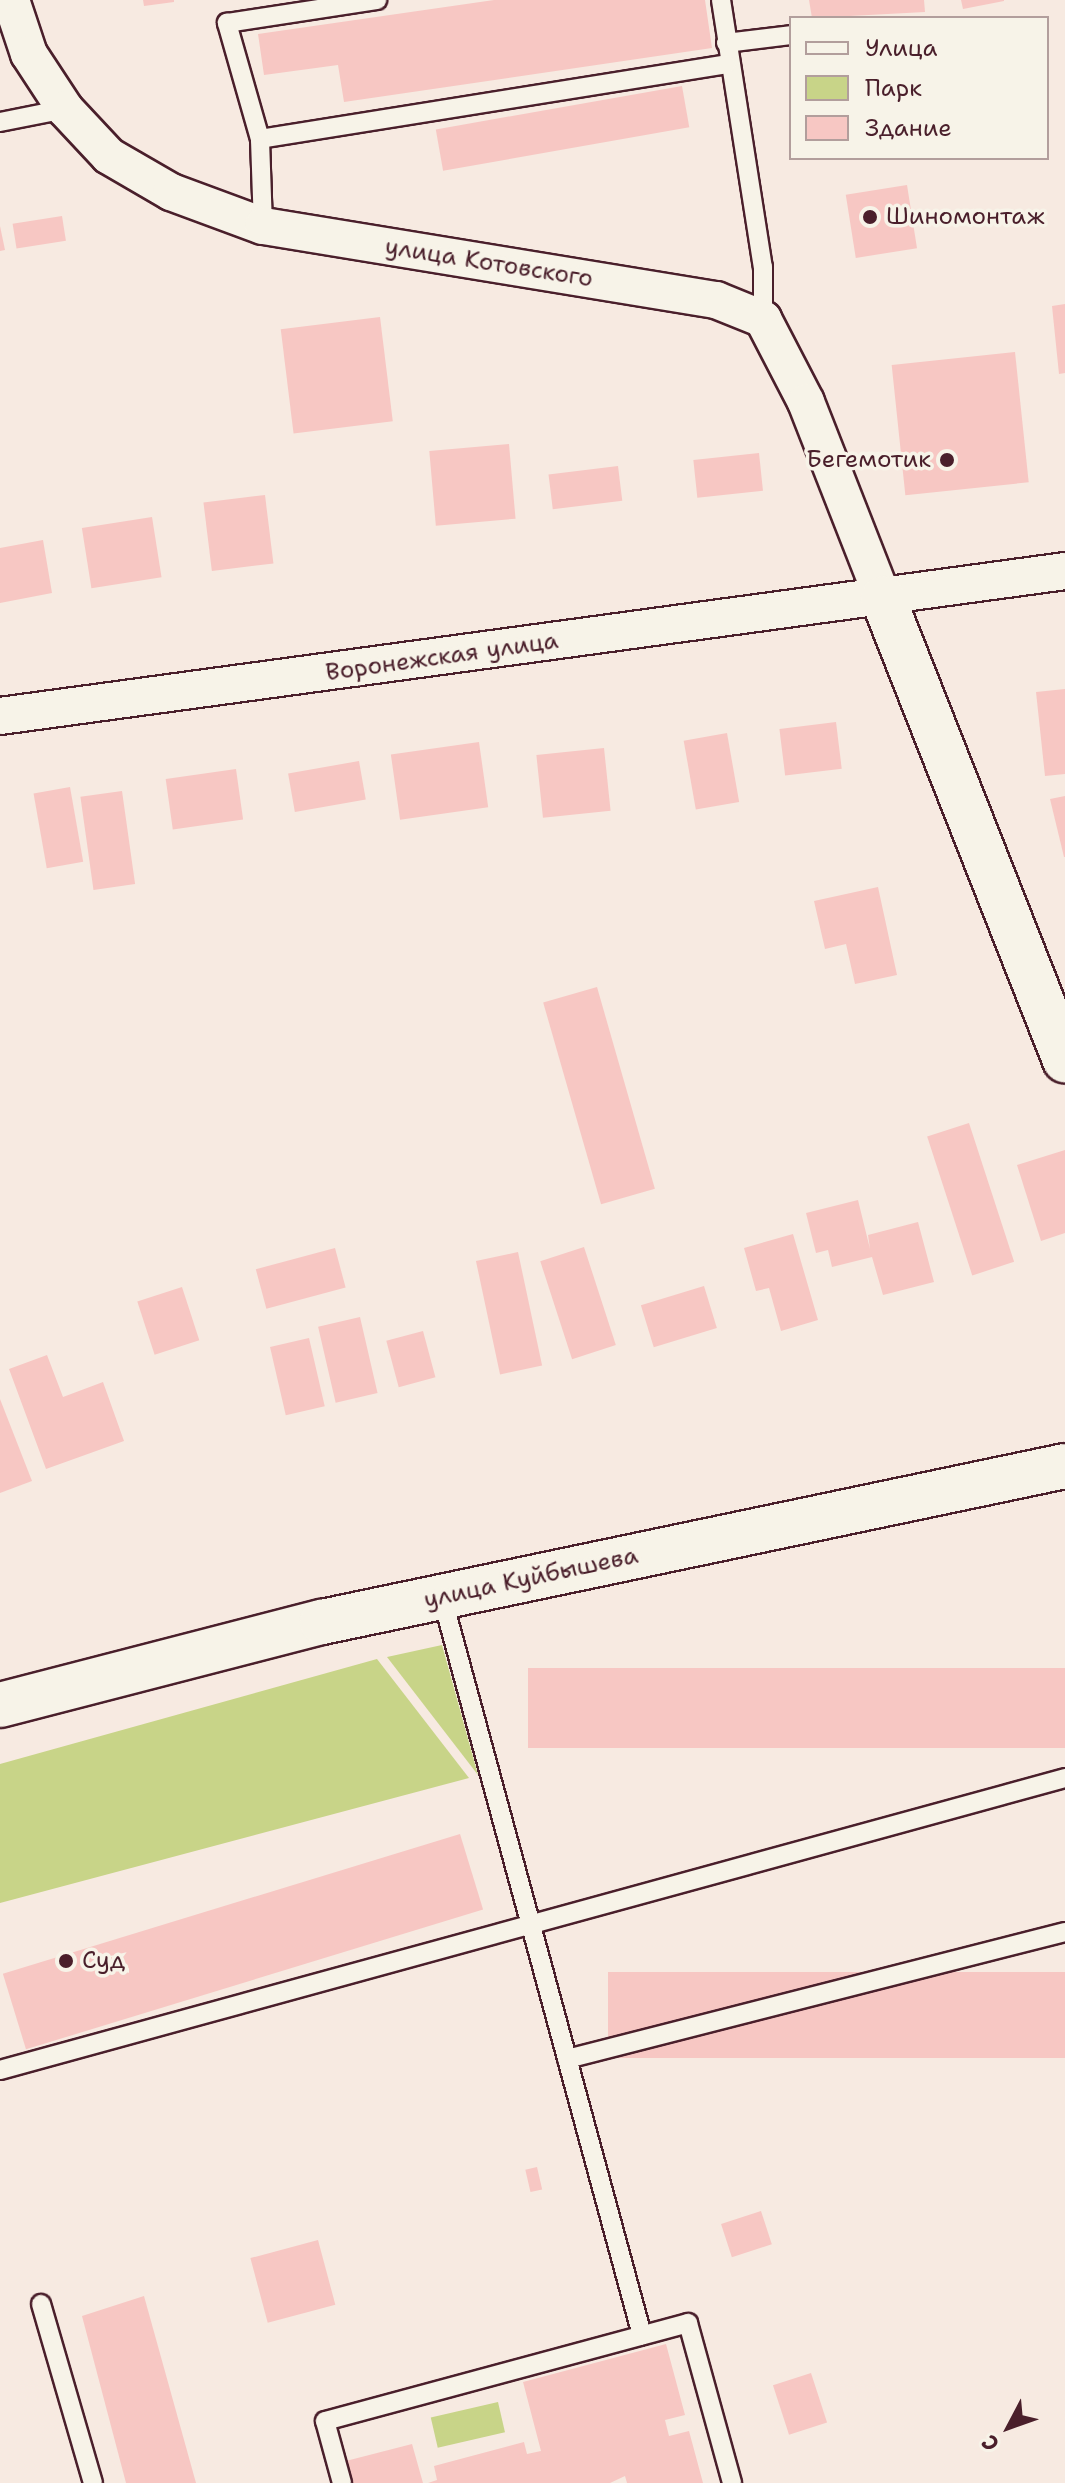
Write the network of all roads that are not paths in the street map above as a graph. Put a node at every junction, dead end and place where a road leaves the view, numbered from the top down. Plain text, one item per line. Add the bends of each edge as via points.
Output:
1 (11, 0) edge
2 (377, 0) edge
3 (721, 0) edge
4 (789, 35) edge
5 (726, 43) junction
6 (726, 64) junction
7 (65, 109) junction
8 (0, 122) edge
9 (260, 139) junction
10 (263, 226) junction
11 (763, 319) junction
12 (1065, 571) edge
13 (883, 598) junction
14 (0, 716) edge
15 (1065, 1061) edge
16 (1065, 1466) edge
17 (442, 1597) junction
18 (0, 1705) edge
19 (1065, 1778) edge
20 (531, 1924) junction
21 (1065, 1932) edge
22 (567, 2059) junction
23 (0, 2070) edge
24 (41, 2304) dead end
25 (642, 2335) junction
26 (93, 2483) edge
27 (342, 2483) edge
28 (732, 2483) edge

1 - 7 street, улица Котовского via 29,54
2 - 9 lane via 227,23
3 - 5 lane
4 - 5 lane
5 - 6 lane
6 - 9 lane
6 - 11 lane via 763,267
7 - 8 lane
7 - 10 street, улица Котовского via 109,156 171,192
9 - 10 lane
10 - 11 street, улица Котовского via 716,300
11 - 13 street via 806,402
12 - 13 street, Воронежская улица
13 - 14 street, Воронежская улица
13 - 15 street
16 - 17 street, улица Куйбышева
17 - 18 street, улица Куйбышева
17 - 20 lane
19 - 20 lane
20 - 22 lane
20 - 23 lane
21 - 22 lane
22 - 25 lane
24 - 26 lane
25 - 27 lane via 325,2421
25 - 28 lane via 688,2323

